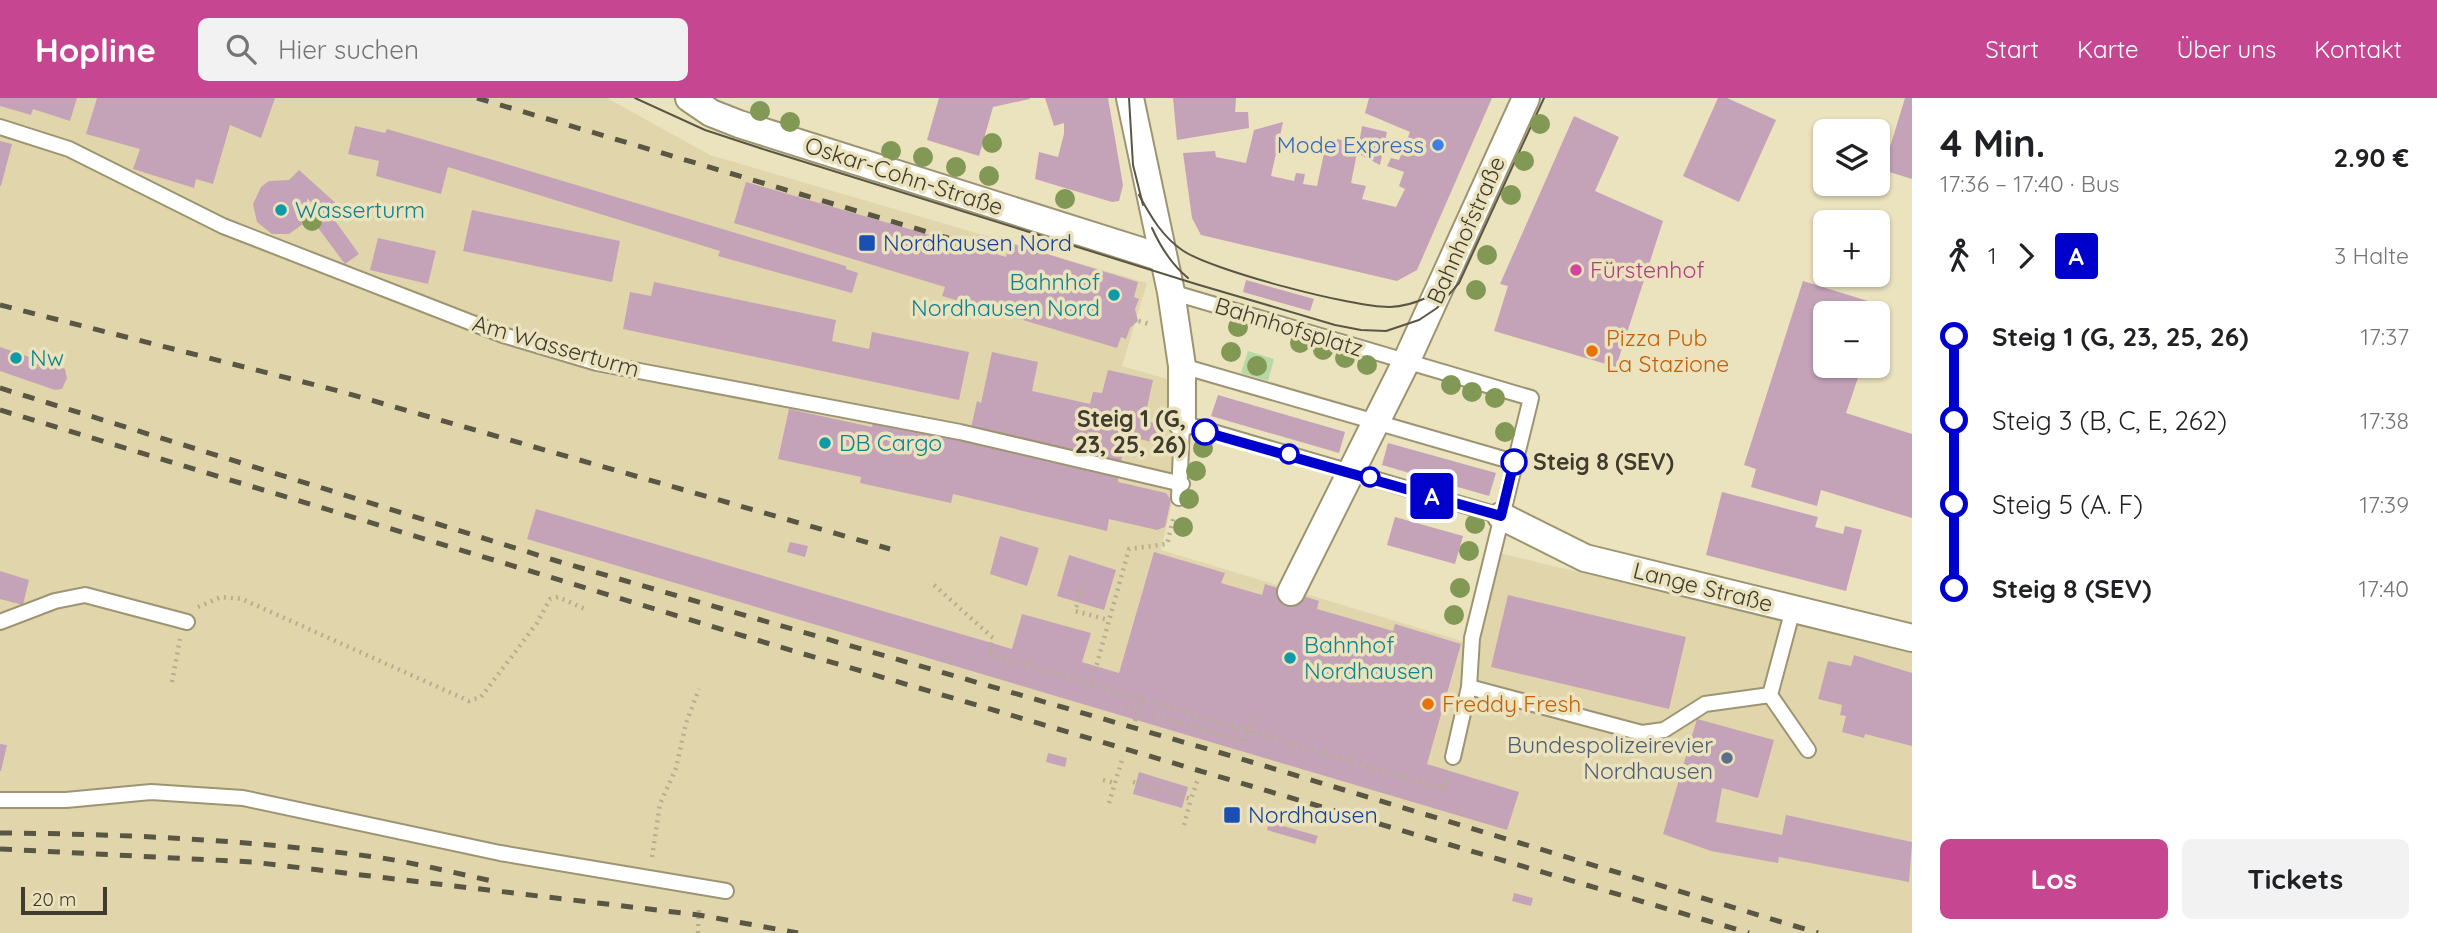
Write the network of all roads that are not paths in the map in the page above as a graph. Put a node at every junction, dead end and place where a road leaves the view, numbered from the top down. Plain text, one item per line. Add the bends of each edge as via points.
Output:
1 (689, 98) edge
2 (1527, 98) edge
3 (1131, 100) edge
4 (0, 127) edge
5 (1163, 258) junction
6 (1171, 292) junction
7 (1406, 362) junction
8 (1182, 366) junction
9 (1377, 422) junction
10 (1182, 423) junction
11 (1514, 462) junction
12 (1352, 472) junction
13 (1501, 516) junction
14 (1292, 592) dead end
15 (1793, 610) junction
16 (0, 622) edge
17 (187, 622) dead end
18 (1912, 638) edge
19 (1469, 687) junction
20 (1770, 695) junction
21 (1808, 750) dead end
22 (1453, 757) dead end
23 (0, 800) edge
24 (726, 891) dead end

1 - 5 street, Oskar-Cohn-Straße via 739,124
2 - 7 street, Bahnhofstraße
3 - 5 street
4 - 10 lane, Am Wasserturm via 69,149 223,226 503,335 597,363 960,432 1181,491
5 - 6 street
6 - 7 lane, Bahnhofsplatz
6 - 8 street
7 - 9 street
7 - 11 lane, Bahnhofsplatz via 1531,398
8 - 9 lane
8 - 10 street
9 - 11 lane
9 - 12 street
10 - 12 lane
11 - 13 lane
12 - 13 lane
12 - 14 street
13 - 15 street, Lange Straße via 1585,558
13 - 19 lane via 1472,638
15 - 18 street, Lange Straße
15 - 20 lane
16 - 17 lane via 85,595
19 - 20 lane via 1642,733 1664,730 1705,704
19 - 22 lane
20 - 21 lane
23 - 24 lane via 151,792 243,798 500,853

